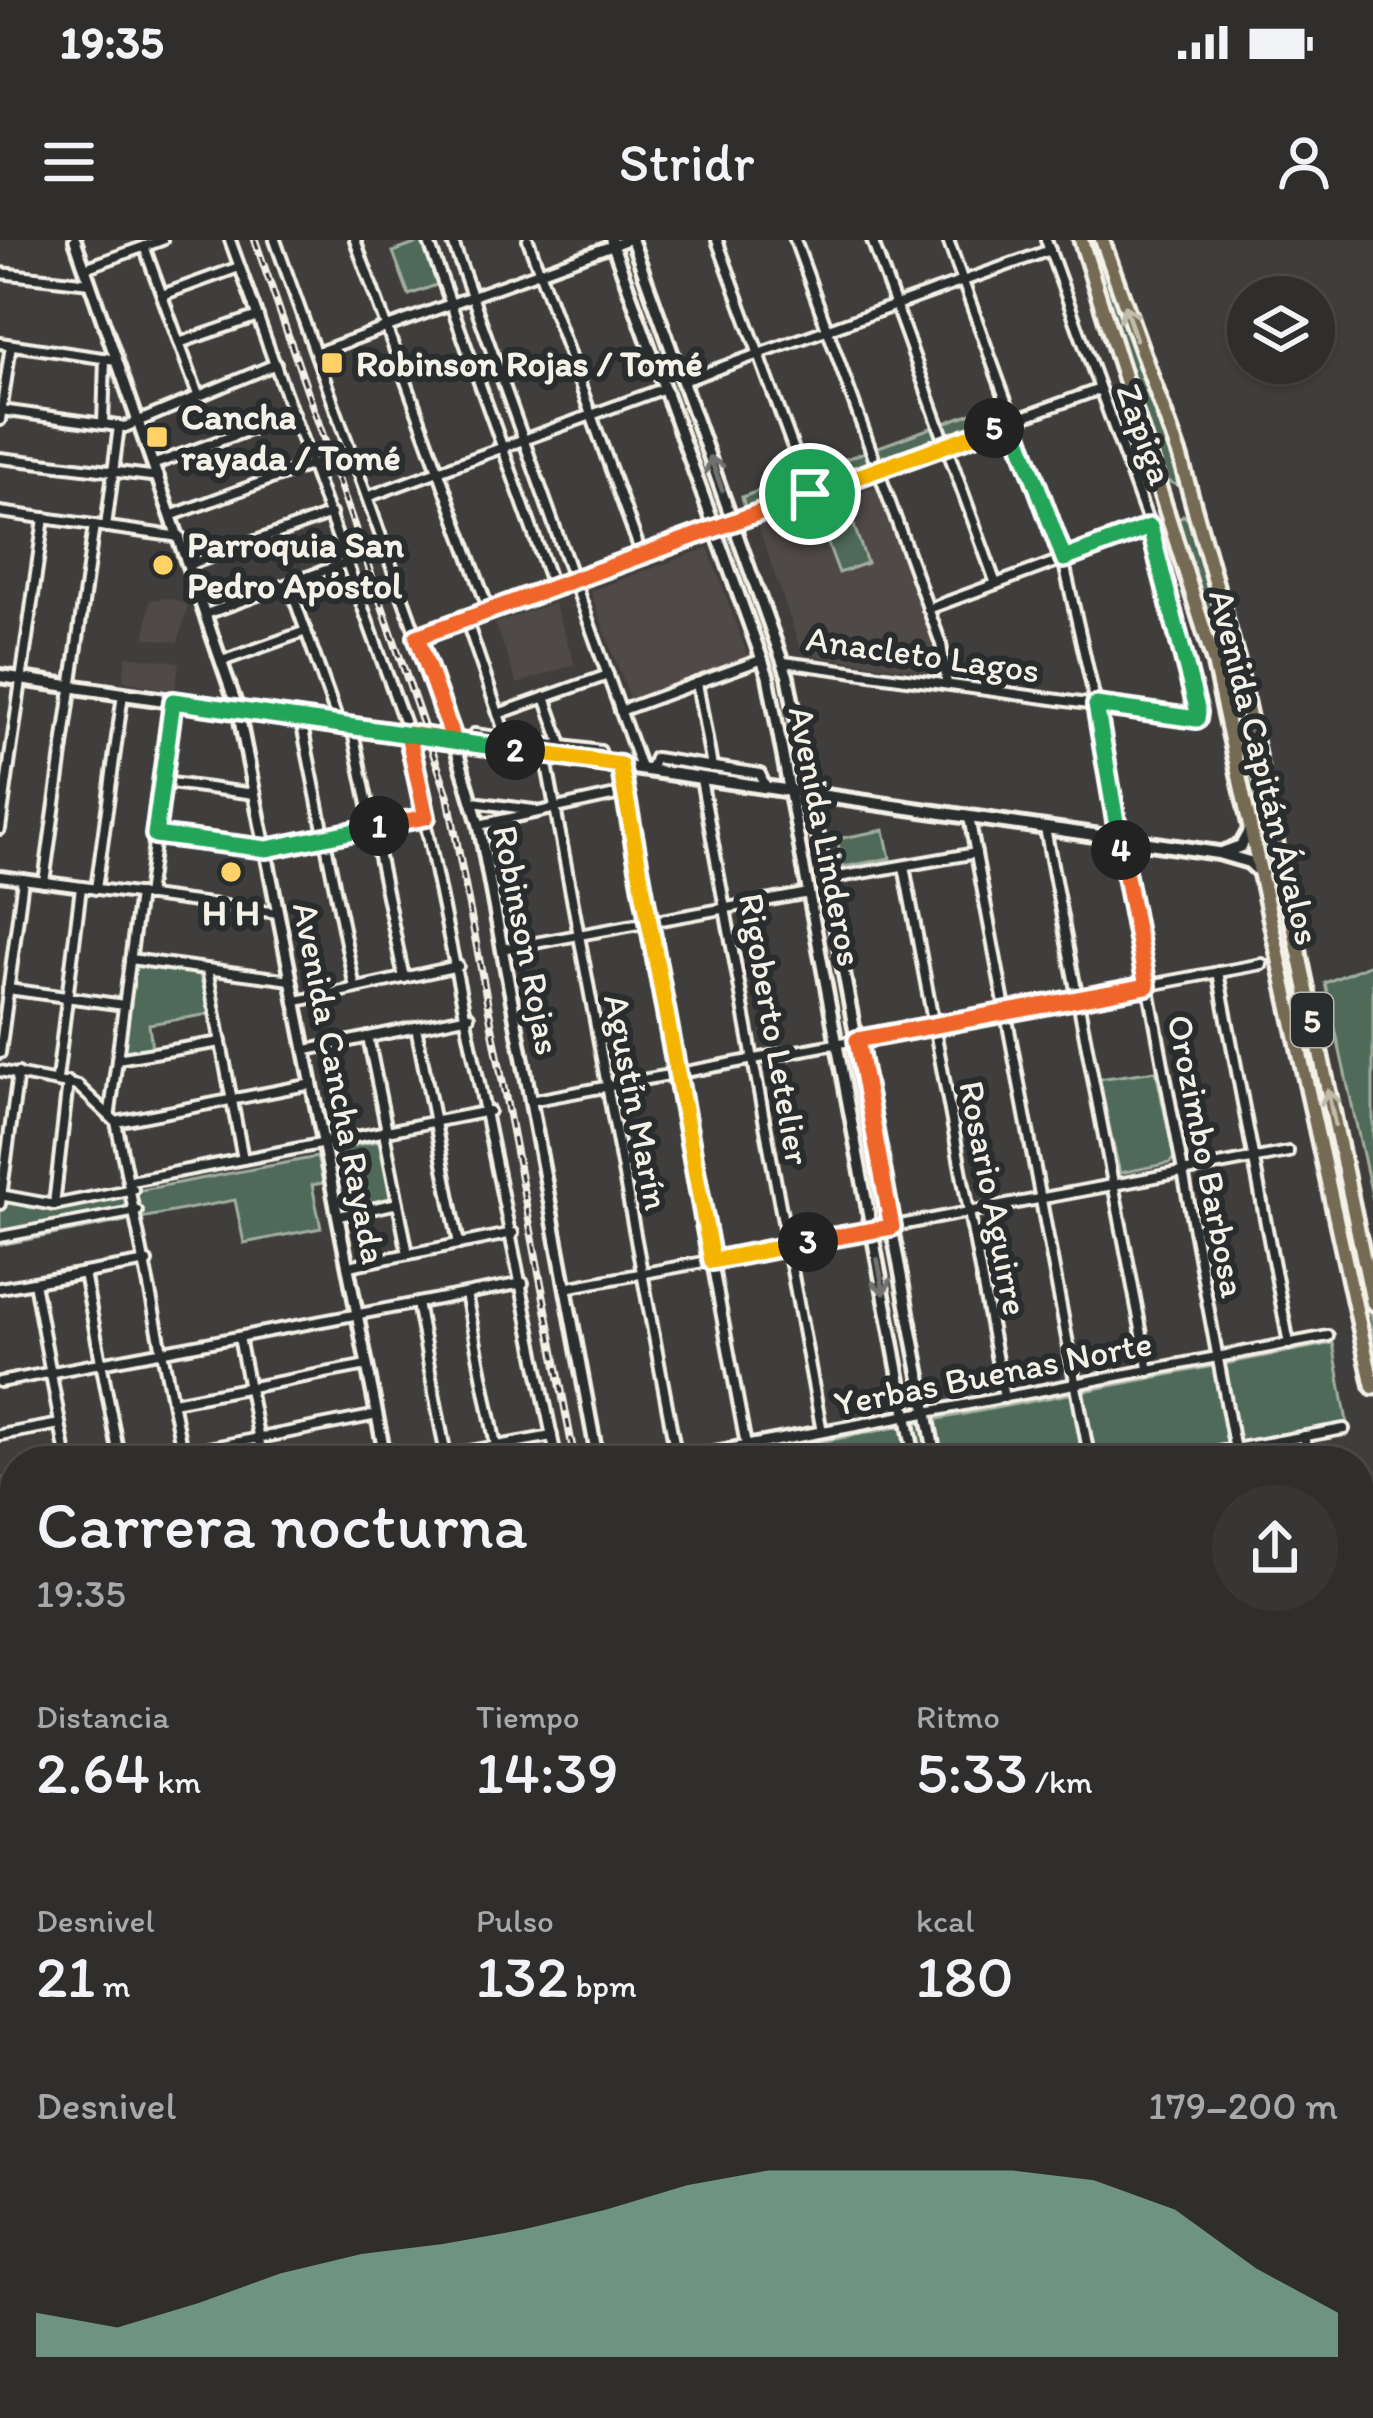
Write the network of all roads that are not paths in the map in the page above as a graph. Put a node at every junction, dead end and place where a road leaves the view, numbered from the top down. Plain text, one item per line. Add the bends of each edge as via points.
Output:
1 (75, 240) edge
2 (162, 240) edge
3 (230, 240) edge
4 (275, 240) edge
5 (355, 240) edge
6 (428, 240) edge
7 (452, 240) edge
8 (528, 240) edge
9 (630, 240) edge
10 (717, 240) edge
11 (795, 240) edge
12 (872, 240) edge
13 (948, 240) edge
14 (1081, 240) edge
15 (1102, 240) edge
16 (612, 243) edge
17 (1048, 245) edge
18 (144, 246) junction
19 (240, 267) junction
20 (85, 268) junction
21 (539, 272) junction
22 (0, 273) edge
23 (963, 281) junction
24 (90, 283) junction
25 (162, 295) junction
26 (472, 296) junction
27 (452, 304) junction
28 (895, 305) junction
29 (258, 316) junction
30 (386, 328) junction
31 (827, 329) junction
32 (179, 343) junction
33 (5, 344) edge
34 (316, 353) junction
35 (758, 354) junction
36 (105, 358) junction
37 (118, 360) junction
38 (276, 364) junction
39 (683, 381) junction
40 (665, 388) junction
41 (1100, 389) junction
42 (198, 395) junction
43 (2, 410) edge
44 (294, 414) junction
45 (591, 415) junction
46 (138, 417) junction
47 (0, 420) edge
48 (1013, 421) junction
49 (103, 424) junction
50 (119, 426) junction
51 (523, 440) junction
52 (946, 445) junction
53 (503, 447) junction
54 (0, 458) edge
55 (155, 464) junction
56 (312, 464) junction
57 (878, 470) junction
58 (438, 471) junction
59 (112, 474) junction
60 (160, 476) junction
61 (1186, 478) junction
62 (1161, 487) junction
63 (810, 494) junction
64 (367, 497) junction
65 (0, 512) edge
66 (1196, 512) junction
67 (173, 514) junction
68 (331, 514) junction
69 (44, 518) junction
70 (734, 522) junction
71 (1172, 523) junction
72 (94, 525) junction
73 (106, 526) junction
74 (1150, 527) junction
75 (715, 529) junction
76 (182, 537) junction
77 (642, 556) junction
78 (1064, 559) junction
79 (348, 562) junction
80 (191, 564) junction
81 (574, 580) junction
82 (289, 584) junction
83 (996, 584) junction
84 (553, 588) junction
85 (928, 609) junction
86 (489, 611) junction
87 (209, 613) junction
88 (466, 620) junction
89 (306, 632) junction
90 (417, 637) junction
91 (763, 659) junction
92 (225, 661) junction
93 (784, 662) junction
94 (608, 675) junction
95 (0, 676) edge
96 (21, 679) junction
97 (698, 683) junction
98 (947, 684) junction
99 (71, 686) junction
100 (123, 694) junction
101 (545, 697) junction
102 (173, 701) junction
103 (1096, 705) junction
104 (238, 710) junction
105 (620, 711) junction
106 (498, 714) junction
107 (301, 719) junction
108 (1197, 719) joint
109 (345, 725) junction
110 (408, 734) junction
111 (507, 738) junction
112 (454, 741) junction
113 (471, 743) junction
114 (562, 746) junction
115 (545, 754) junction
116 (604, 763) junction
117 (620, 765) junction
118 (712, 767) junction
119 (645, 769) junction
120 (701, 777) junction
121 (163, 782) junction
122 (766, 787) junction
123 (790, 790) junction
124 (625, 793) junction
125 (256, 794) junction
126 (812, 794) junction
127 (473, 802) junction
128 (554, 808) junction
129 (541, 811) junction
130 (426, 817) junction
131 (969, 817) junction
132 (1252, 824) junction
133 (478, 825) junction
134 (373, 827) junction
135 (1045, 828) junction
136 (0, 830) edge
137 (155, 835) junction
138 (324, 838) junction
139 (1119, 839) junction
140 (267, 849) junction
141 (1218, 853) junction
142 (976, 854) junction
143 (904, 866) junction
144 (0, 876) edge
145 (1263, 876) junction
146 (23, 879) junction
147 (827, 879) junction
148 (44, 882) junction
149 (81, 886) junction
150 (96, 889) junction
151 (809, 893) junction
152 (143, 895) junction
153 (725, 908) junction
154 (280, 914) junction
155 (649, 922) junction
156 (578, 935) junction
157 (502, 949) junction
158 (130, 959) junction
159 (1262, 964) dead end
160 (458, 966) junction
161 (207, 969) junction
162 (1218, 972) junction
163 (404, 978) junction
164 (293, 980) junction
165 (1147, 986) junction
166 (355, 988) junction
167 (8, 989) junction
168 (67, 997) junction
169 (1078, 999) junction
170 (297, 1000) junction
171 (124, 1005) junction
172 (1006, 1012) junction
173 (469, 1016) junction
174 (934, 1026) junction
175 (416, 1027) junction
176 (368, 1037) junction
177 (857, 1040) junction
178 (221, 1042) junction
179 (837, 1044) junction
180 (307, 1050) junction
181 (0, 1053) edge
182 (117, 1059) junction
183 (753, 1060) junction
184 (0, 1071) edge
185 (18, 1073) junction
186 (677, 1074) junction
187 (56, 1079) junction
188 (68, 1082) junction
189 (314, 1084) junction
190 (607, 1087) junction
191 (232, 1100) junction
192 (530, 1101) junction
193 (489, 1111) junction
194 (113, 1118) junction
195 (435, 1121) junction
196 (386, 1131) junction
197 (326, 1143) junction
198 (1288, 1152) dead end
199 (243, 1159) junction
200 (1254, 1159) junction
201 (1182, 1172) junction
202 (132, 1185) junction
203 (1113, 1185) junction
204 (1, 1195) edge
205 (1041, 1198) junction
206 (398, 1203) junction
207 (0, 1204) edge
208 (54, 1204) junction
209 (137, 1211) junction
210 (969, 1212) junction
211 (339, 1216) junction
212 (892, 1227) junction
213 (872, 1230) junction
214 (513, 1234) junction
215 (0, 1237) edge
216 (459, 1244) junction
217 (788, 1246) junction
218 (408, 1254) junction
219 (712, 1261) junction
220 (146, 1262) junction
221 (349, 1266) junction
222 (84, 1273) junction
223 (642, 1274) junction
224 (34, 1282) junction
225 (523, 1282) junction
226 (0, 1288) edge
227 (566, 1288) junction
228 (466, 1294) junction
229 (417, 1303) junction
230 (1373, 1303) edge
231 (358, 1315) junction
232 (1328, 1336) dead end
233 (239, 1337) junction
234 (1289, 1344) junction
235 (164, 1352) junction
236 (1218, 1358) junction
237 (101, 1363) junction
238 (368, 1365) junction
239 (1149, 1371) junction
240 (51, 1373) junction
241 (1, 1378) edge
242 (1076, 1384) junction
243 (1373, 1387) edge
244 (249, 1388) junction
245 (1004, 1398) junction
246 (173, 1402) junction
247 (927, 1412) junction
248 (377, 1414) junction
249 (907, 1416) junction
250 (60, 1424) junction
251 (1344, 1429) dead end
252 (822, 1432) junction
253 (0, 1435) edge
254 (552, 1436) junction
255 (1304, 1436) junction
256 (258, 1438) junction
257 (64, 1446) edge
258 (117, 1446) edge
259 (181, 1446) edge
260 (226, 1446) edge
261 (259, 1446) edge
262 (383, 1446) edge
263 (445, 1446) edge
264 (496, 1446) joint
265 (554, 1446) edge
266 (595, 1446) edge
267 (670, 1446) edge
268 (747, 1446) joint
269 (912, 1446) edge
270 (933, 1446) edge
271 (1087, 1446) edge
272 (1234, 1446) edge
273 (1251, 1446) edge
274 (1306, 1446) edge

1 - 20 street, Avenida Cancha Rayada
2 - 18 street
3 - 19 street
4 - 34 street, Robinson Rojas
5 - 30 street
6 - 27 street
7 - 26 street
8 - 21 street
9 - 16 street
9 - 39 street, Avenida Linderos
10 - 35 street
11 - 31 street
12 - 28 street
13 - 23 street, Orozimbo Barbosa
14 - 62 highway, Avenida Capitán Ávalos / 5
61 -> 15 highway, Avenida Capitán Ávalos / 5
16 - 21 street
16 - 40 street, Avenida Linderos
17 - 23 street
17 - 41 street, Zapiga
18 - 20 street
18 - 25 street
19 - 25 street
19 - 29 street
20 - 24 street, Avenida Cancha Rayada
21 - 26 street
21 - 45 street
22 - 24 street
23 - 28 street
23 - 48 street, Orozimbo Barbosa
24 - 37 street, Avenida Cancha Rayada
25 - 32 street
26 - 27 street
26 - 51 street
27 - 30 street
27 - 53 street
28 - 31 street
28 - 52 street
29 - 32 street
29 - 38 street
30 - 34 street
30 - 58 street
31 - 35 street
31 - 57 street
32 - 42 street
33 - 36 street
33 - 43 street
34 - 64 street, Robinson Rojas
35 - 39 street
35 - 63 street
36 - 37 street
36 - 49 street
37 - 46 street, Avenida Cancha Rayada
38 - 42 street
38 - 44 street
70 -> 39 street, Avenida Linderos
40 - 45 street
40 - 75 street, Avenida Linderos
41 - 48 street
41 - 74 street, Zapiga
42 - 46 street
43 - 47 street
43 - 49 street
44 - 55 street
44 - 56 street
45 - 51 street
45 - 77 street
46 - 50 street
46 - 55 street, Avenida Cancha Rayada
48 - 52 street
48 - 78 street, Orozimbo Barbosa
49 - 50 street
50 - 59 street
51 - 53 street
51 - 81 street
52 - 57 street
52 - 83 street
53 - 58 street
53 - 84 street
54 - 59 street
55 - 60 street, Avenida Cancha Rayada
56 - 67 street
56 - 68 street
57 - 63 street
57 - 85 street
58 - 64 street
58 - 86 street
59 - 60 street
59 - 73 street
60 - 67 street, Avenida Cancha Rayada
61 - 62 highway via 1182,490
61 - 66 highway, Avenida Capitán Ávalos / 5
62 - 71 highway, Avenida Capitán Ávalos / 5
63 - 70 street
64 - 90 street, Robinson Rojas
65 - 69 street
66 - 71 highway via 1180,511
230 -> 66 highway, Avenida Capitán Ávalos / 5 via 1244,688
67 - 76 street, Avenida Cancha Rayada
68 - 79 street
68 - 80 street
69 - 72 street
69 - 96 street
70 - 75 street
70 - 93 street, Avenida Linderos
71 - 132 highway, Avenida Capitán Ávalos / 5
72 - 73 street
72 - 99 street
73 - 76 street
74 - 78 street
74 - 108 street, Zapiga
75 - 77 street
75 - 91 street, Avenida Linderos
76 - 80 street, Avenida Cancha Rayada
77 - 81 street
78 - 83 street
78 - 103 street, Orozimbo Barbosa
79 - 82 street
79 - 110 street
80 - 87 street, Avenida Cancha Rayada
81 - 84 street
81 - 94 street
82 - 87 street
82 - 89 street
83 - 85 street
84 - 86 street
85 - 98 street
86 - 88 street
87 - 92 street, Avenida Cancha Rayada
88 - 90 street
88 - 106 street
89 - 92 street
89 - 109 street
90 - 112 street, Robinson Rojas
91 - 97 street
91 - 123 street, Avenida Linderos
92 - 104 street, Avenida Cancha Rayada
93 - 98 street, Anacleto Lagos
93 - 126 street, Avenida Linderos
94 - 101 street
94 - 105 street
95 - 96 main road
96 - 99 main road
96 - 136 street
97 - 105 street
97 - 118 street
98 - 103 street, Anacleto Lagos
99 - 100 main road
99 - 148 street
100 - 102 main road
100 - 150 street
101 - 106 street
101 - 114 street
102 - 104 main road
102 - 121 street
103 - 108 street, Anacleto Lagos
103 - 139 street, Orozimbo Barbosa
104 - 107 main road
104 - 125 street, Avenida Cancha Rayada
105 - 119 street
106 - 111 street
107 - 109 main road
107 - 138 street
109 - 110 main road
109 - 134 street
110 - 112 main road
110 - 130 street
111 - 113 street via 474,734
111 - 114 street
112 - 113 main road
112 - 127 street, Robinson Rojas
113 - 115 main road
114 - 116 street via 599,751
115 - 116 main road
115 - 128 street, Agustín Marín
116 - 117 main road
117 - 119 main road
117 - 124 street
118 - 119 street via 655,758
118 - 122 street via 760,774
119 - 120 main road
120 - 122 main road
120 - 153 street, Rigoberto Letelier
121 - 125 street
121 - 137 street
122 - 123 main road
123 - 126 main road
123 - 151 street, Avenida Linderos
124 - 128 street
124 - 155 street
125 - 140 street, Avenida Cancha Rayada
126 - 131 main road
126 - 147 street, Avenida Linderos
127 - 129 street
127 - 133 street, Robinson Rojas
128 - 129 street
128 - 156 street, Agustín Marín
129 - 133 street
130 - 134 street
130 - 160 street
131 - 135 main road
131 - 142 street
132 - 141 main road via 1241,846
132 - 145 highway, Avenida Capitán Ávalos / 5
133 - 157 street, Robinson Rojas
134 - 138 street
134 - 163 street
135 - 139 main road
135 - 169 street
137 - 140 street
137 - 152 street
138 - 140 street
138 - 166 street
139 - 141 main road
139 - 165 street, Orozimbo Barbosa
140 - 154 street, Avenida Cancha Rayada
141 - 145 main road via 1245,860
142 - 143 street
142 - 172 street
143 - 147 street
143 - 174 street, Rosario Aguirre
144 - 146 street
145 - 243 highway, Avenida Capitán Ávalos / 5
146 - 148 street
146 - 167 street
147 - 177 street, Avenida Linderos
148 - 149 street
149 - 150 street
149 - 168 street
150 - 152 street
151 - 153 street
151 - 179 street, Avenida Linderos
152 - 154 street
152 - 158 street
153 - 155 street
153 - 183 street, Rigoberto Letelier
154 - 164 street, Avenida Cancha Rayada
155 - 156 street
155 - 186 street
156 - 157 street
156 - 190 street, Agustín Marín
157 - 192 street, Robinson Rojas
158 - 161 street
158 - 171 street
159 - 162 street
160 - 163 street
160 - 173 street
161 - 164 street
161 - 178 street
162 - 165 street
162 - 200 street
163 - 166 street
164 - 170 street, Avenida Cancha Rayada
165 - 169 street
165 - 201 street, Orozimbo Barbosa
166 - 170 street
167 - 168 street
167 - 181 street
168 - 171 street
168 - 187 street
169 - 172 street
169 - 203 street
170 - 180 street, Avenida Cancha Rayada
171 - 182 street
172 - 174 street
172 - 205 street
173 - 175 street
173 - 193 street
174 - 177 street
174 - 210 street, Rosario Aguirre
175 - 176 street
175 - 195 street
176 - 180 street
176 - 196 street
177 - 179 street
177 - 212 street, Avenida Linderos
178 - 182 street
178 - 191 street
179 - 183 street
179 - 213 street, Avenida Linderos
180 - 189 street, Avenida Cancha Rayada
182 - 194 street
183 - 186 street
183 - 217 street, Rigoberto Letelier
184 - 185 street
185 - 187 street
185 - 204 street
186 - 190 street
186 - 219 street
187 - 188 street
188 - 194 street
188 - 208 street
189 - 191 street
189 - 197 street, Avenida Cancha Rayada
190 - 192 street
190 - 223 street, Agustín Marín
191 - 194 street
191 - 199 street
192 - 227 street, Robinson Rojas
193 - 195 street
193 - 214 street
194 - 202 street
195 - 196 street
195 - 216 street
196 - 197 street
196 - 206 street
197 - 199 street
197 - 211 street, Avenida Cancha Rayada
198 - 200 street
199 - 202 street
200 - 201 street
200 - 234 street
201 - 203 street
201 - 236 street, Orozimbo Barbosa
202 - 208 street
202 - 209 street
203 - 205 street
203 - 239 street
204 - 207 street
204 - 208 street
205 - 210 street
205 - 242 street
206 - 211 street
206 - 218 street
209 - 215 street
209 - 220 street
210 - 212 street
210 - 245 street, Rosario Aguirre
211 - 221 street, Avenida Cancha Rayada
212 - 213 street
212 - 247 street, Avenida Linderos
213 - 217 street
213 -> 249 street, Avenida Linderos
214 - 216 street
214 - 225 street
216 - 218 street
217 - 219 street
217 - 252 street, Rigoberto Letelier
218 - 221 street
219 - 223 street
219 - 268 street
220 - 222 street
220 - 235 street
221 - 231 street, Avenida Cancha Rayada
222 - 224 street
222 - 237 street
223 - 227 street
223 - 267 street, Agustín Marín
224 - 226 street
224 - 240 street
225 - 228 street
225 - 254 street
227 - 266 street, Robinson Rojas
228 - 229 street
228 - 264 street
229 - 231 street
229 - 263 street
231 - 233 street
231 - 238 street, Avenida Cancha Rayada
232 - 234 street, Yerbas Buenas Norte
233 - 235 street
233 - 244 street
234 - 236 street, Yerbas Buenas Norte
235 - 237 street
235 - 246 street
236 - 239 street, Yerbas Buenas Norte
236 - 272 street, Orozimbo Barbosa
237 - 240 street
237 - 258 street
238 - 244 street
238 - 248 street, Avenida Cancha Rayada
239 - 242 street, Yerbas Buenas Norte
240 - 241 street
240 - 250 street
242 - 245 street, Yerbas Buenas Norte
242 - 271 street
244 - 246 street
244 - 256 street
245 - 247 street, Yerbas Buenas Norte
246 - 259 street
247 - 249 street, Yerbas Buenas Norte
247 - 270 street, Avenida Linderos
248 - 256 street
248 - 262 street, Avenida Cancha Rayada
249 - 252 street, Yerbas Buenas Norte
249 - 269 street, Avenida Linderos
250 - 253 street
250 - 257 street
251 - 255 street
252 - 268 street, Yerbas Buenas Norte
254 - 264 street
254 - 265 street
255 - 273 street
255 - 274 street
256 - 260 street
256 - 261 street

